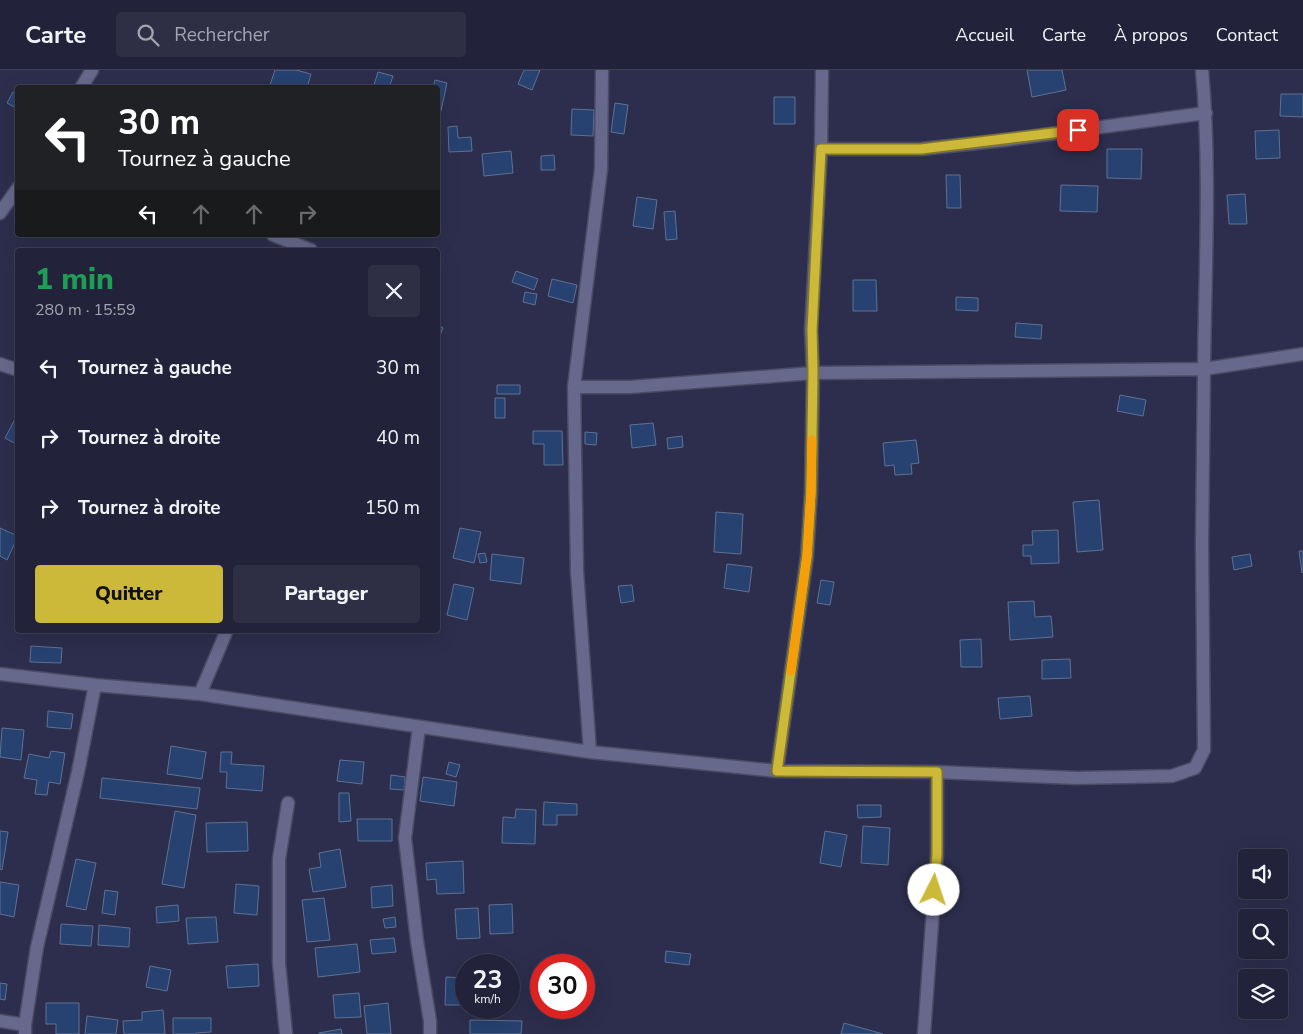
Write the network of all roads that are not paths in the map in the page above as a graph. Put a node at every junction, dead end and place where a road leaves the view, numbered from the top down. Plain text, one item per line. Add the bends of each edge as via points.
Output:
1 (92, 70) edge
2 (602, 70) edge
3 (822, 70) edge
4 (1202, 70) edge
5 (83, 85) edge
6 (1206, 113) junction
7 (821, 149) junction
8 (15, 192) edge
9 (0, 213) edge
10 (278, 237) edge
11 (307, 248) edge
12 (1303, 354) edge
13 (0, 364) edge
14 (15, 369) edge
15 (1204, 369) junction
16 (813, 373) junction
17 (574, 387) junction
18 (226, 633) edge
19 (0, 674) edge
20 (95, 685) junction
21 (200, 694) junction
22 (419, 727) junction
23 (590, 752) junction
24 (777, 771) junction
25 (937, 772) junction
26 (288, 803) dead end
27 (0, 1021) edge
28 (25, 1030) edge
29 (286, 1034) edge
30 (430, 1034) edge
31 (924, 1034) edge

1 - 5 street
2 - 17 street via 601,169
3 - 7 street
4 - 6 street
6 - 7 street via 921,149
6 - 15 street
7 - 16 street via 812,330
8 - 9 street
10 - 11 street
12 - 15 street
13 - 14 street
15 - 16 street
15 - 25 street via 1204,750 1195,768 1172,776 1076,778
16 - 17 street via 630,387
16 - 24 street via 807,556
17 - 23 street via 577,571
18 - 21 street
19 - 20 street
20 - 21 street
20 - 28 street via 78,772 36,947
21 - 22 street
22 - 23 street
22 - 30 street via 405,838
23 - 24 street
24 - 25 street
25 - 31 street via 937,854
26 - 29 street via 279,859 279,963
27 - 28 street

